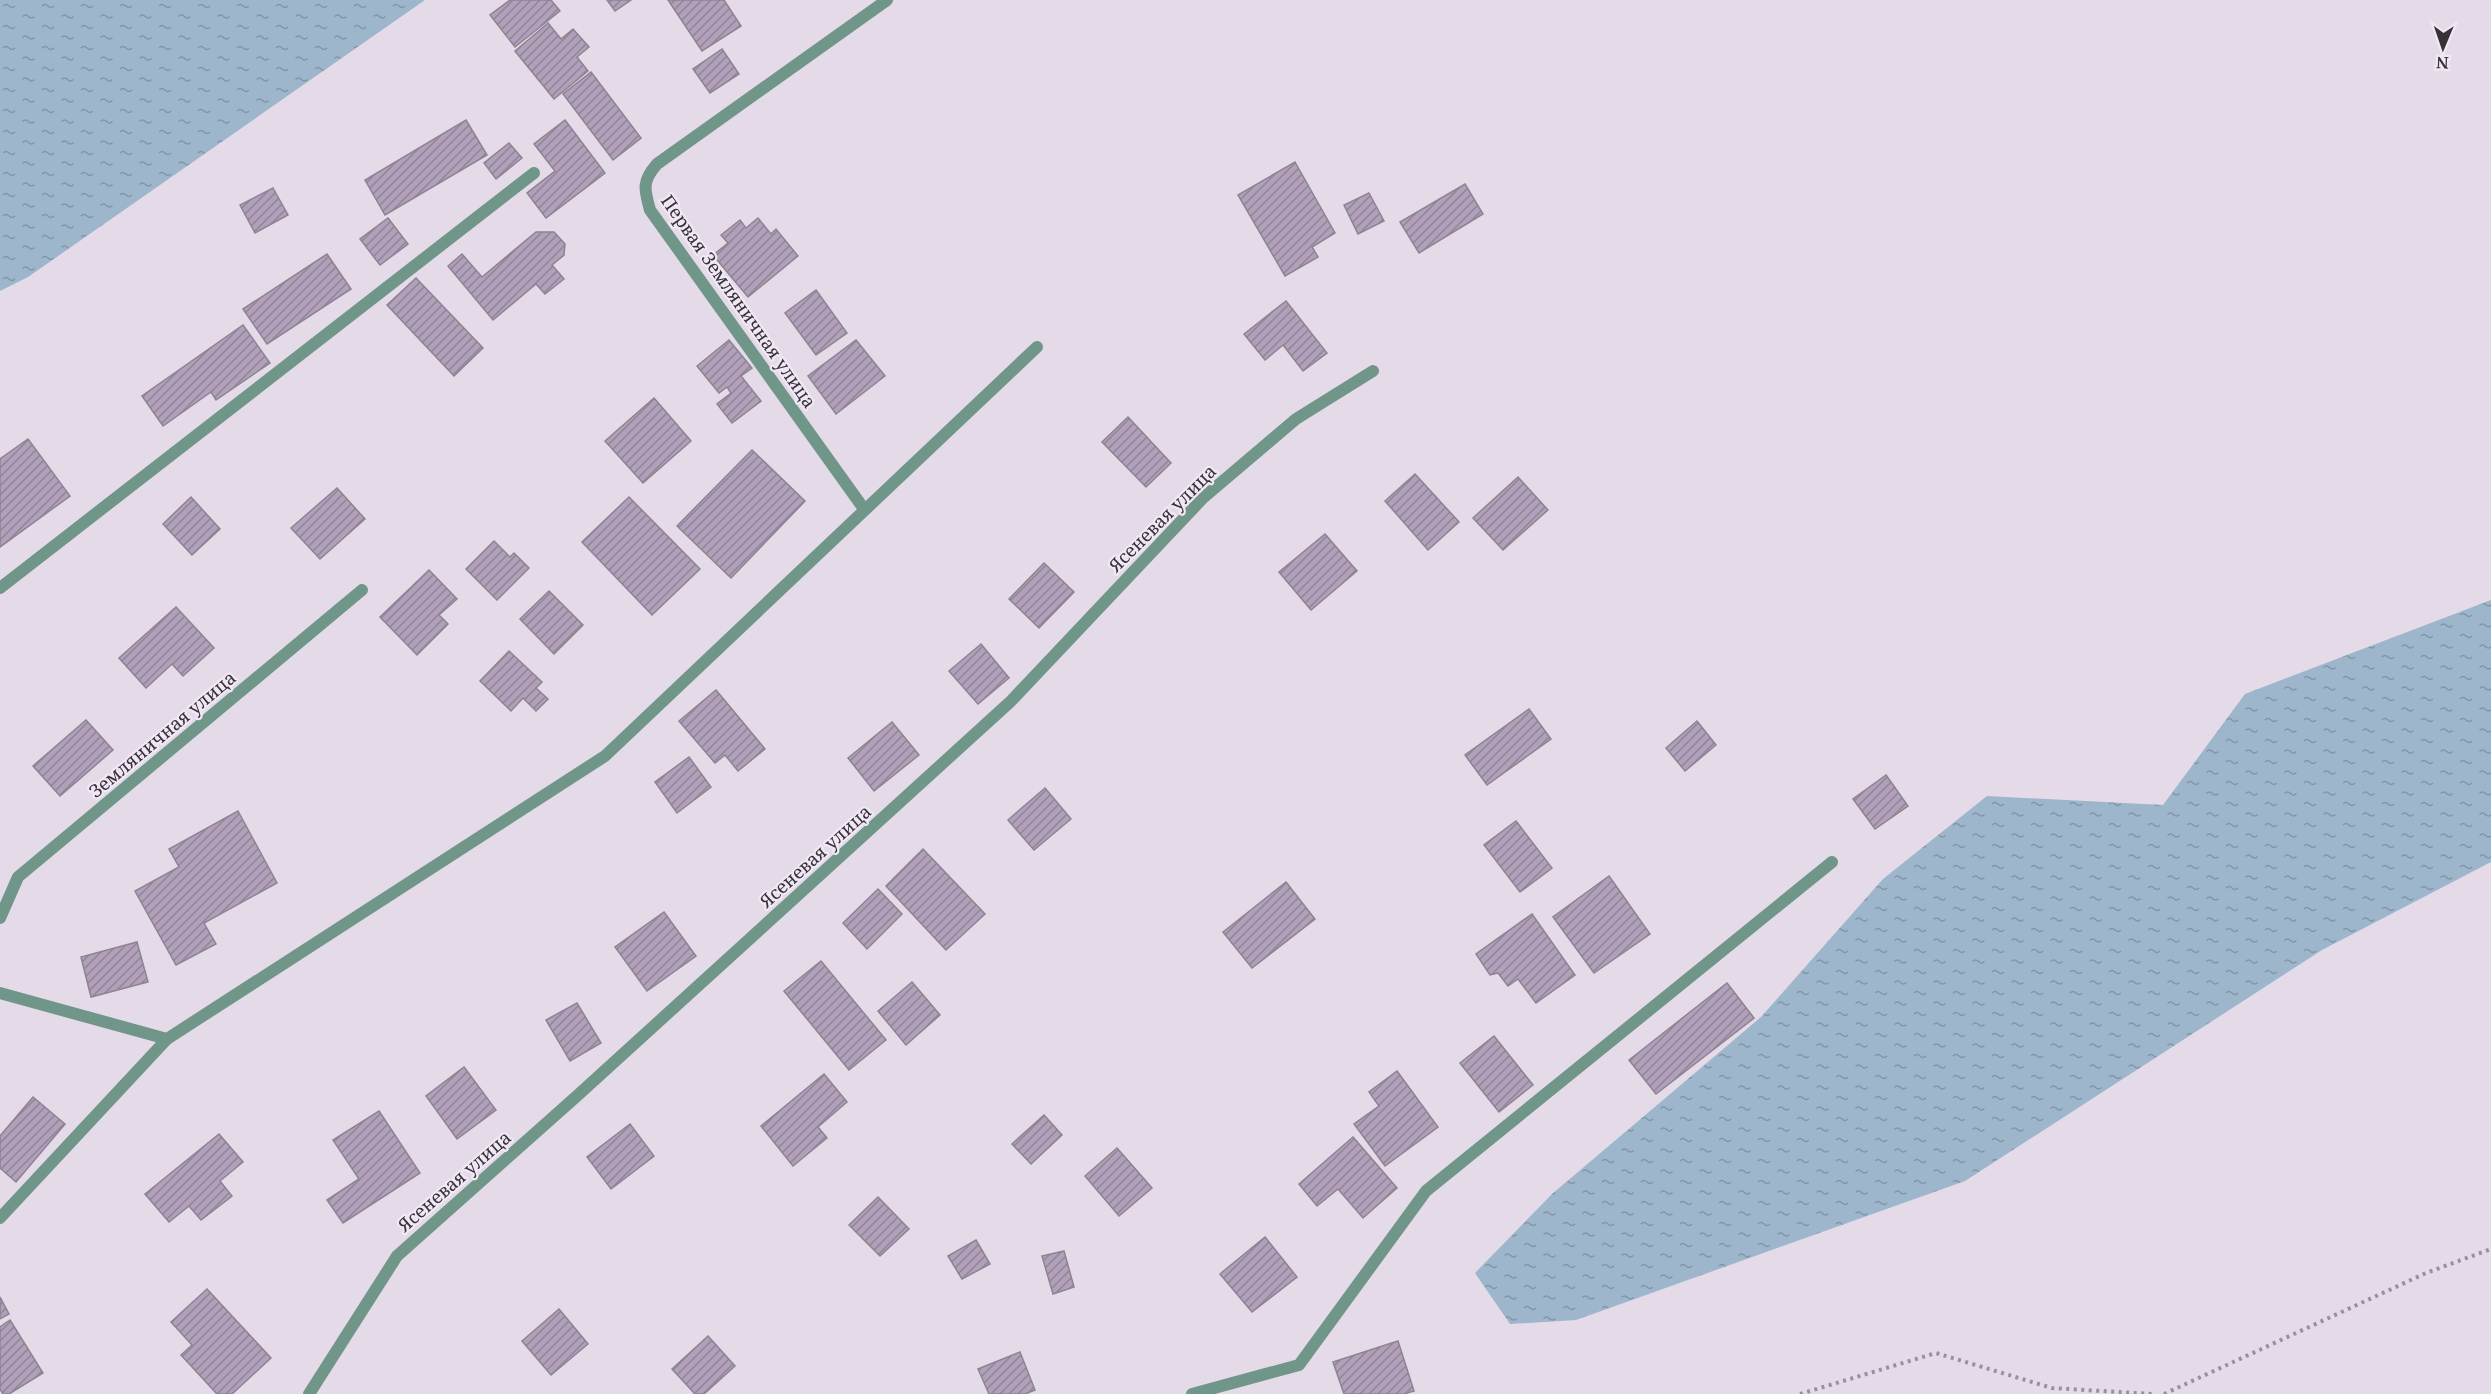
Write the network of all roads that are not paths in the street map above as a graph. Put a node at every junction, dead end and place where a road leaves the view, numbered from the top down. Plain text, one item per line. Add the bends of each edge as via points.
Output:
1 (887, 0) edge
2 (534, 173) dead end
3 (1037, 347) dead end
4 (1374, 371) dead end
5 (864, 509) junction
6 (0, 588) edge
7 (362, 590) dead end
8 (1832, 862) dead end
9 (0, 918) edge
10 (0, 993) edge
11 (167, 1039) junction
12 (0, 1218) edge
13 (309, 1394) edge
14 (1192, 1394) edge

1 - 5 street, Первая Земляничная улица via 657,164 647,176 645,192 650,210
2 - 6 street
3 - 5 street
4 - 13 street, Ясеневая улица via 1296,419 1203,498 1010,702 397,1256
5 - 11 street via 605,756
7 - 9 street, Земляничная улица via 18,877
8 - 14 street via 1426,1191 1299,1365
10 - 11 street
11 - 12 street

